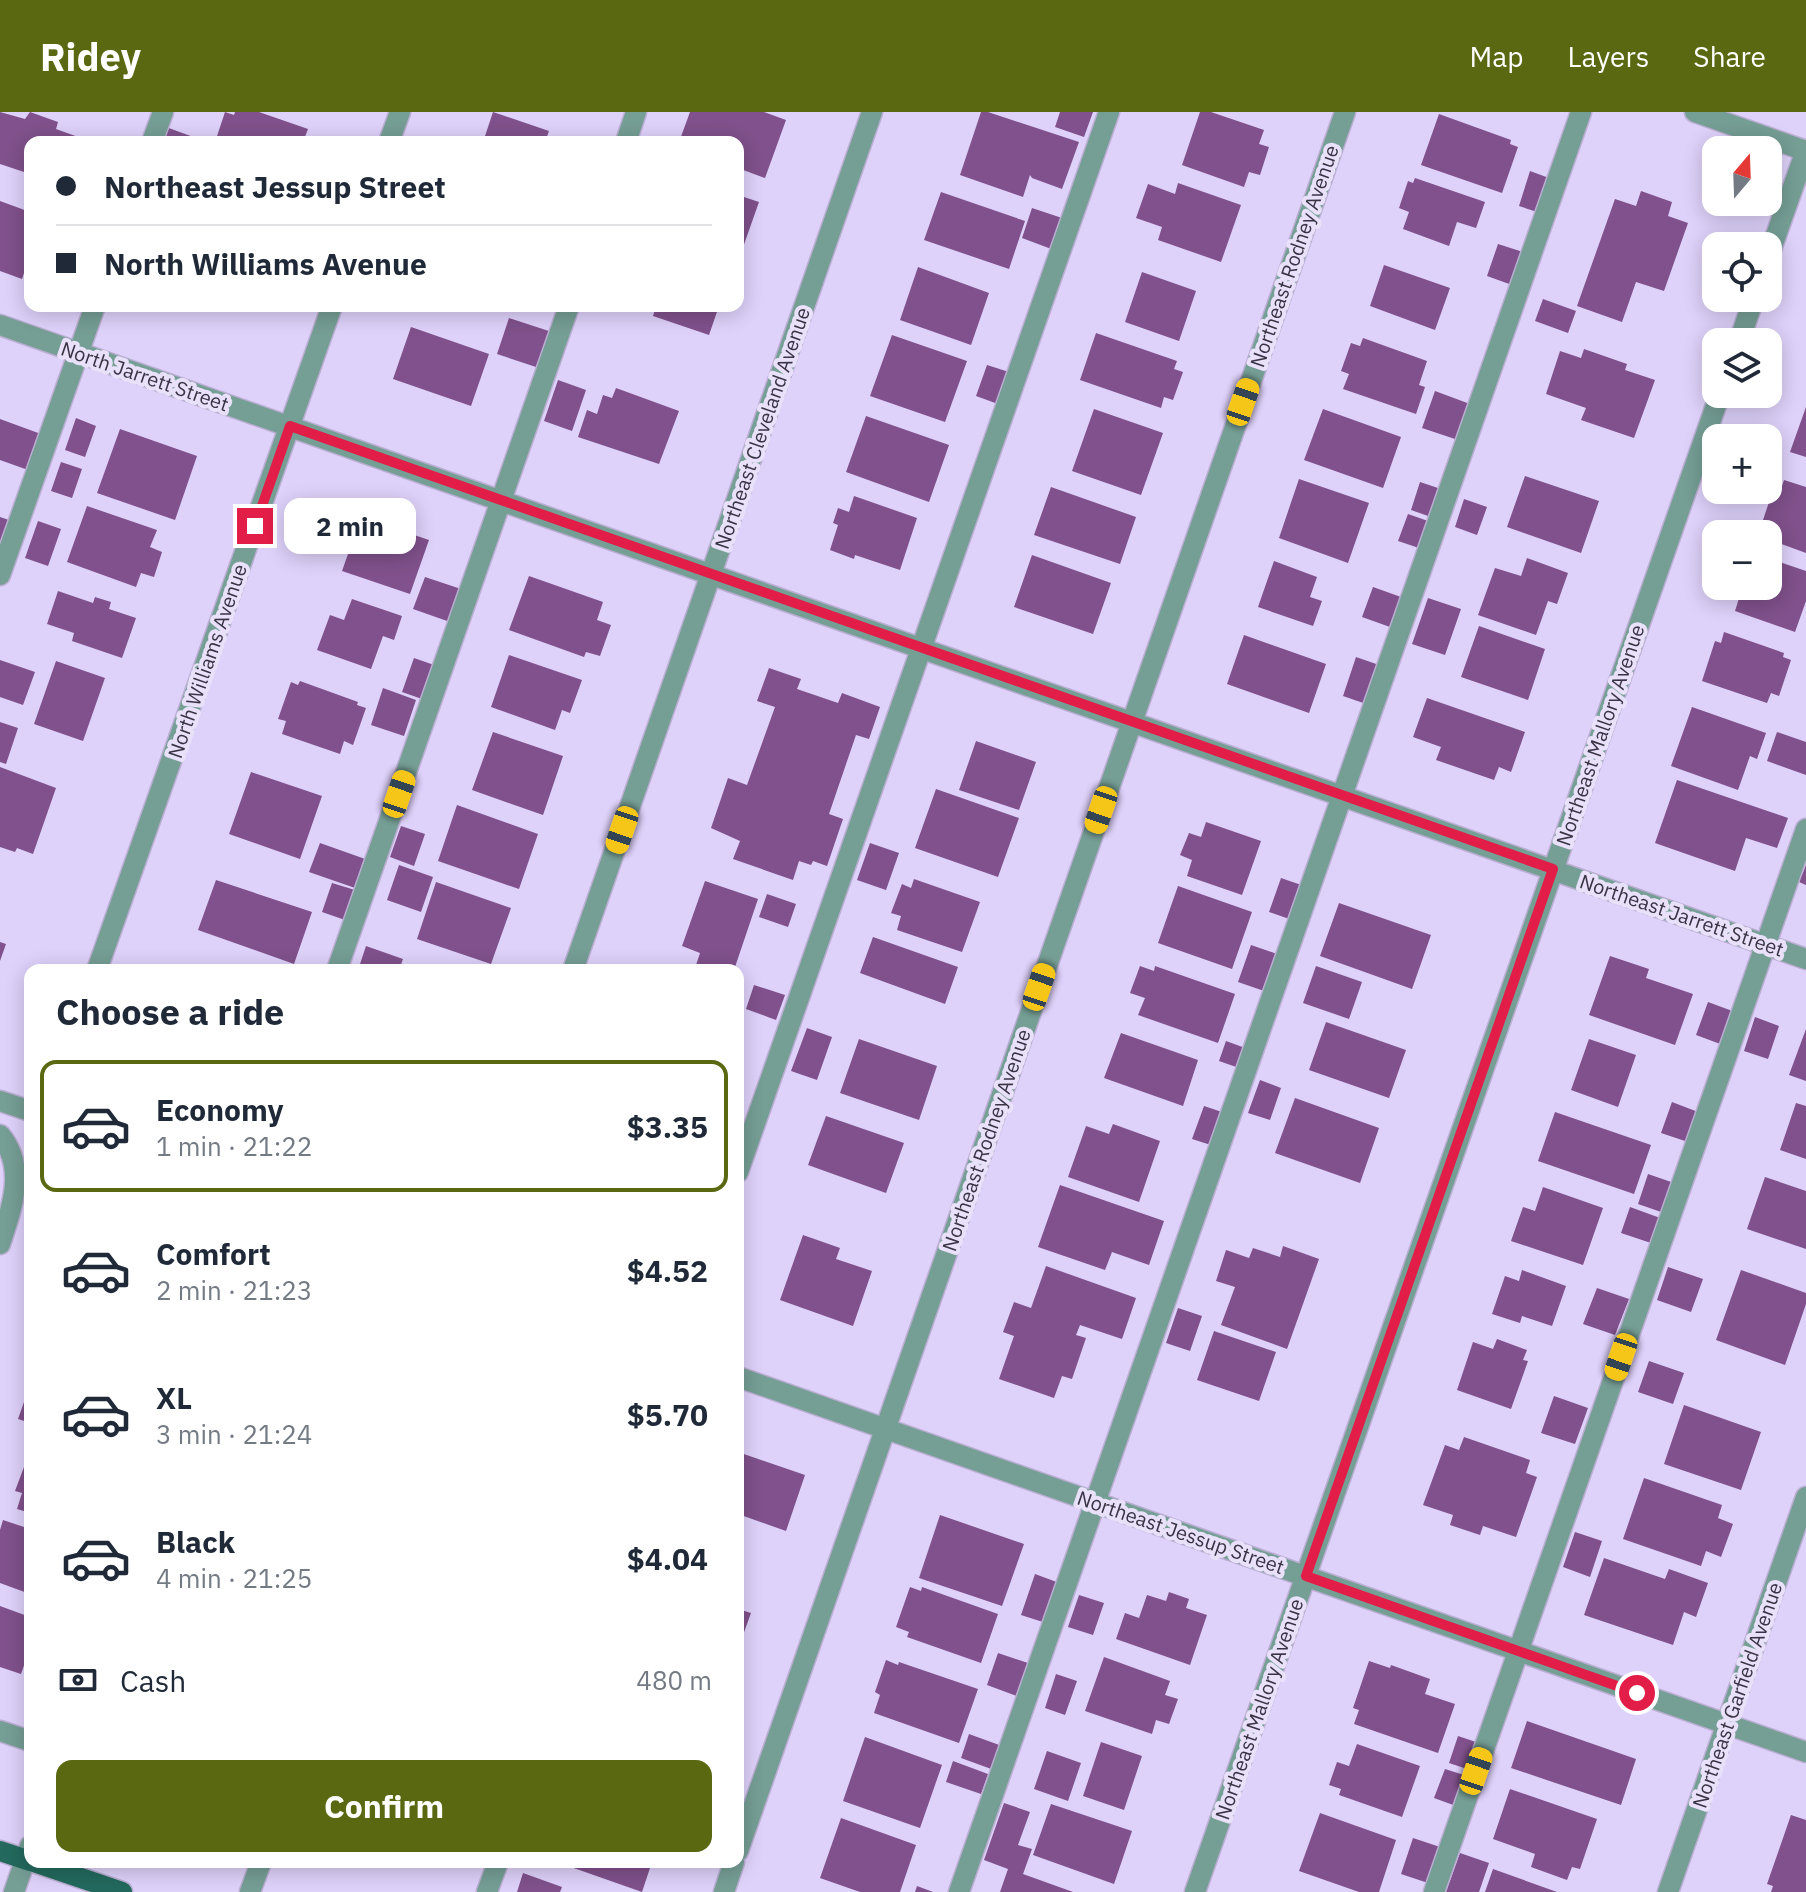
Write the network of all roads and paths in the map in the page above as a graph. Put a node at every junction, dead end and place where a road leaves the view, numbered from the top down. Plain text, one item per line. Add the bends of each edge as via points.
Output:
1 (163, 112) edge
2 (400, 112) edge
3 (636, 112) edge
4 (872, 112) edge
5 (1109, 112) edge
6 (1345, 112) edge
7 (1581, 112) edge
8 (1695, 112) edge
9 (154, 136) edge
10 (391, 136) edge
11 (628, 136) edge
12 (1806, 151) edge
13 (1777, 232) edge
14 (93, 312) edge
15 (330, 312) edge
16 (567, 312) edge
17 (0, 325) edge
18 (79, 352) junction
19 (1715, 408) edge
20 (290, 426) junction
21 (502, 501) junction
22 (711, 574) junction
23 (0, 575) edge
24 (921, 648) junction
25 (1132, 722) junction
26 (1343, 796) junction
27 (1806, 829) edge
28 (1553, 869) junction
29 (1765, 944) junction
30 (1806, 959) edge
31 (99, 964) edge
32 (339, 964) edge
33 (575, 964) edge
34 (0, 1101) edge
35 (24, 1109) edge
36 (0, 1135) edge
37 (744, 1155) edge
38 (0, 1244) edge
39 (744, 1379) edge
40 (885, 1428) junction
41 (1806, 1497) edge
42 (1095, 1502) junction
43 (1306, 1576) junction
44 (1518, 1651) junction
45 (1726, 1724) junction
46 (0, 1731) edge
47 (24, 1739) edge
48 (1806, 1752) edge
49 (744, 1834) edge
50 (0, 1851) edge
51 (24, 1856) edge
52 (25, 1868) edge
53 (59, 1868) edge
54 (259, 1868) edge
55 (496, 1868) edge
56 (732, 1868) edge
57 (14, 1892) edge
58 (122, 1892) edge
59 (250, 1892) edge
60 (487, 1892) edge
61 (724, 1892) edge
62 (959, 1892) edge
63 (1195, 1892) edge
64 (1434, 1892) edge
65 (1668, 1892) edge

1 - 9 street
2 - 10 street
3 - 11 street
4 - 22 street, Northeast Cleveland Avenue
5 - 24 street
6 - 25 street, Northeast Rodney Avenue
7 - 26 street
8 - 12 street
12 - 13 street
14 - 18 street
15 - 20 street, North Williams Avenue
16 - 21 street
17 - 18 street, North Jarrett Street
18 - 20 street, North Jarrett Street
18 - 23 street
19 - 28 street, Northeast Mallory Avenue
20 - 21 street, Northeast Jarrett Street
20 - 31 street, North Williams Avenue
21 - 22 street, Northeast Jarrett Street
21 - 32 street
22 - 24 street, Northeast Jarrett Street
22 - 33 street, Northeast Cleveland Avenue
24 - 25 street, Northeast Jarrett Street
24 - 37 street
25 - 26 street, Northeast Jarrett Street
25 - 40 street, Northeast Rodney Avenue
26 - 28 street, Northeast Jarrett Street
26 - 42 street
27 - 29 street
28 - 29 street, Northeast Jarrett Street
28 - 43 street, Northeast Mallory Avenue
29 - 30 street, Northeast Jarrett Street
29 - 44 street
34 - 35 street
36 - 38 street via 14,1157 15,1197
39 - 40 street, Northeast Jessup Street
40 - 42 street, Northeast Jessup Street
40 - 49 street, Northeast Rodney Avenue
41 - 45 street, Northeast Garfield Avenue
42 - 43 street, Northeast Jessup Street
42 - 62 street
43 - 44 street, Northeast Jessup Street
43 - 63 street, Northeast Mallory Avenue
44 - 45 street, Northeast Jessup Street
44 - 64 street
45 - 48 street, Northeast Jessup Street
45 - 65 street, Northeast Garfield Avenue
46 - 47 street
50 - 51 main road
52 - 57 street
53 - 58 main road
54 - 59 street
55 - 60 street
56 - 61 street

